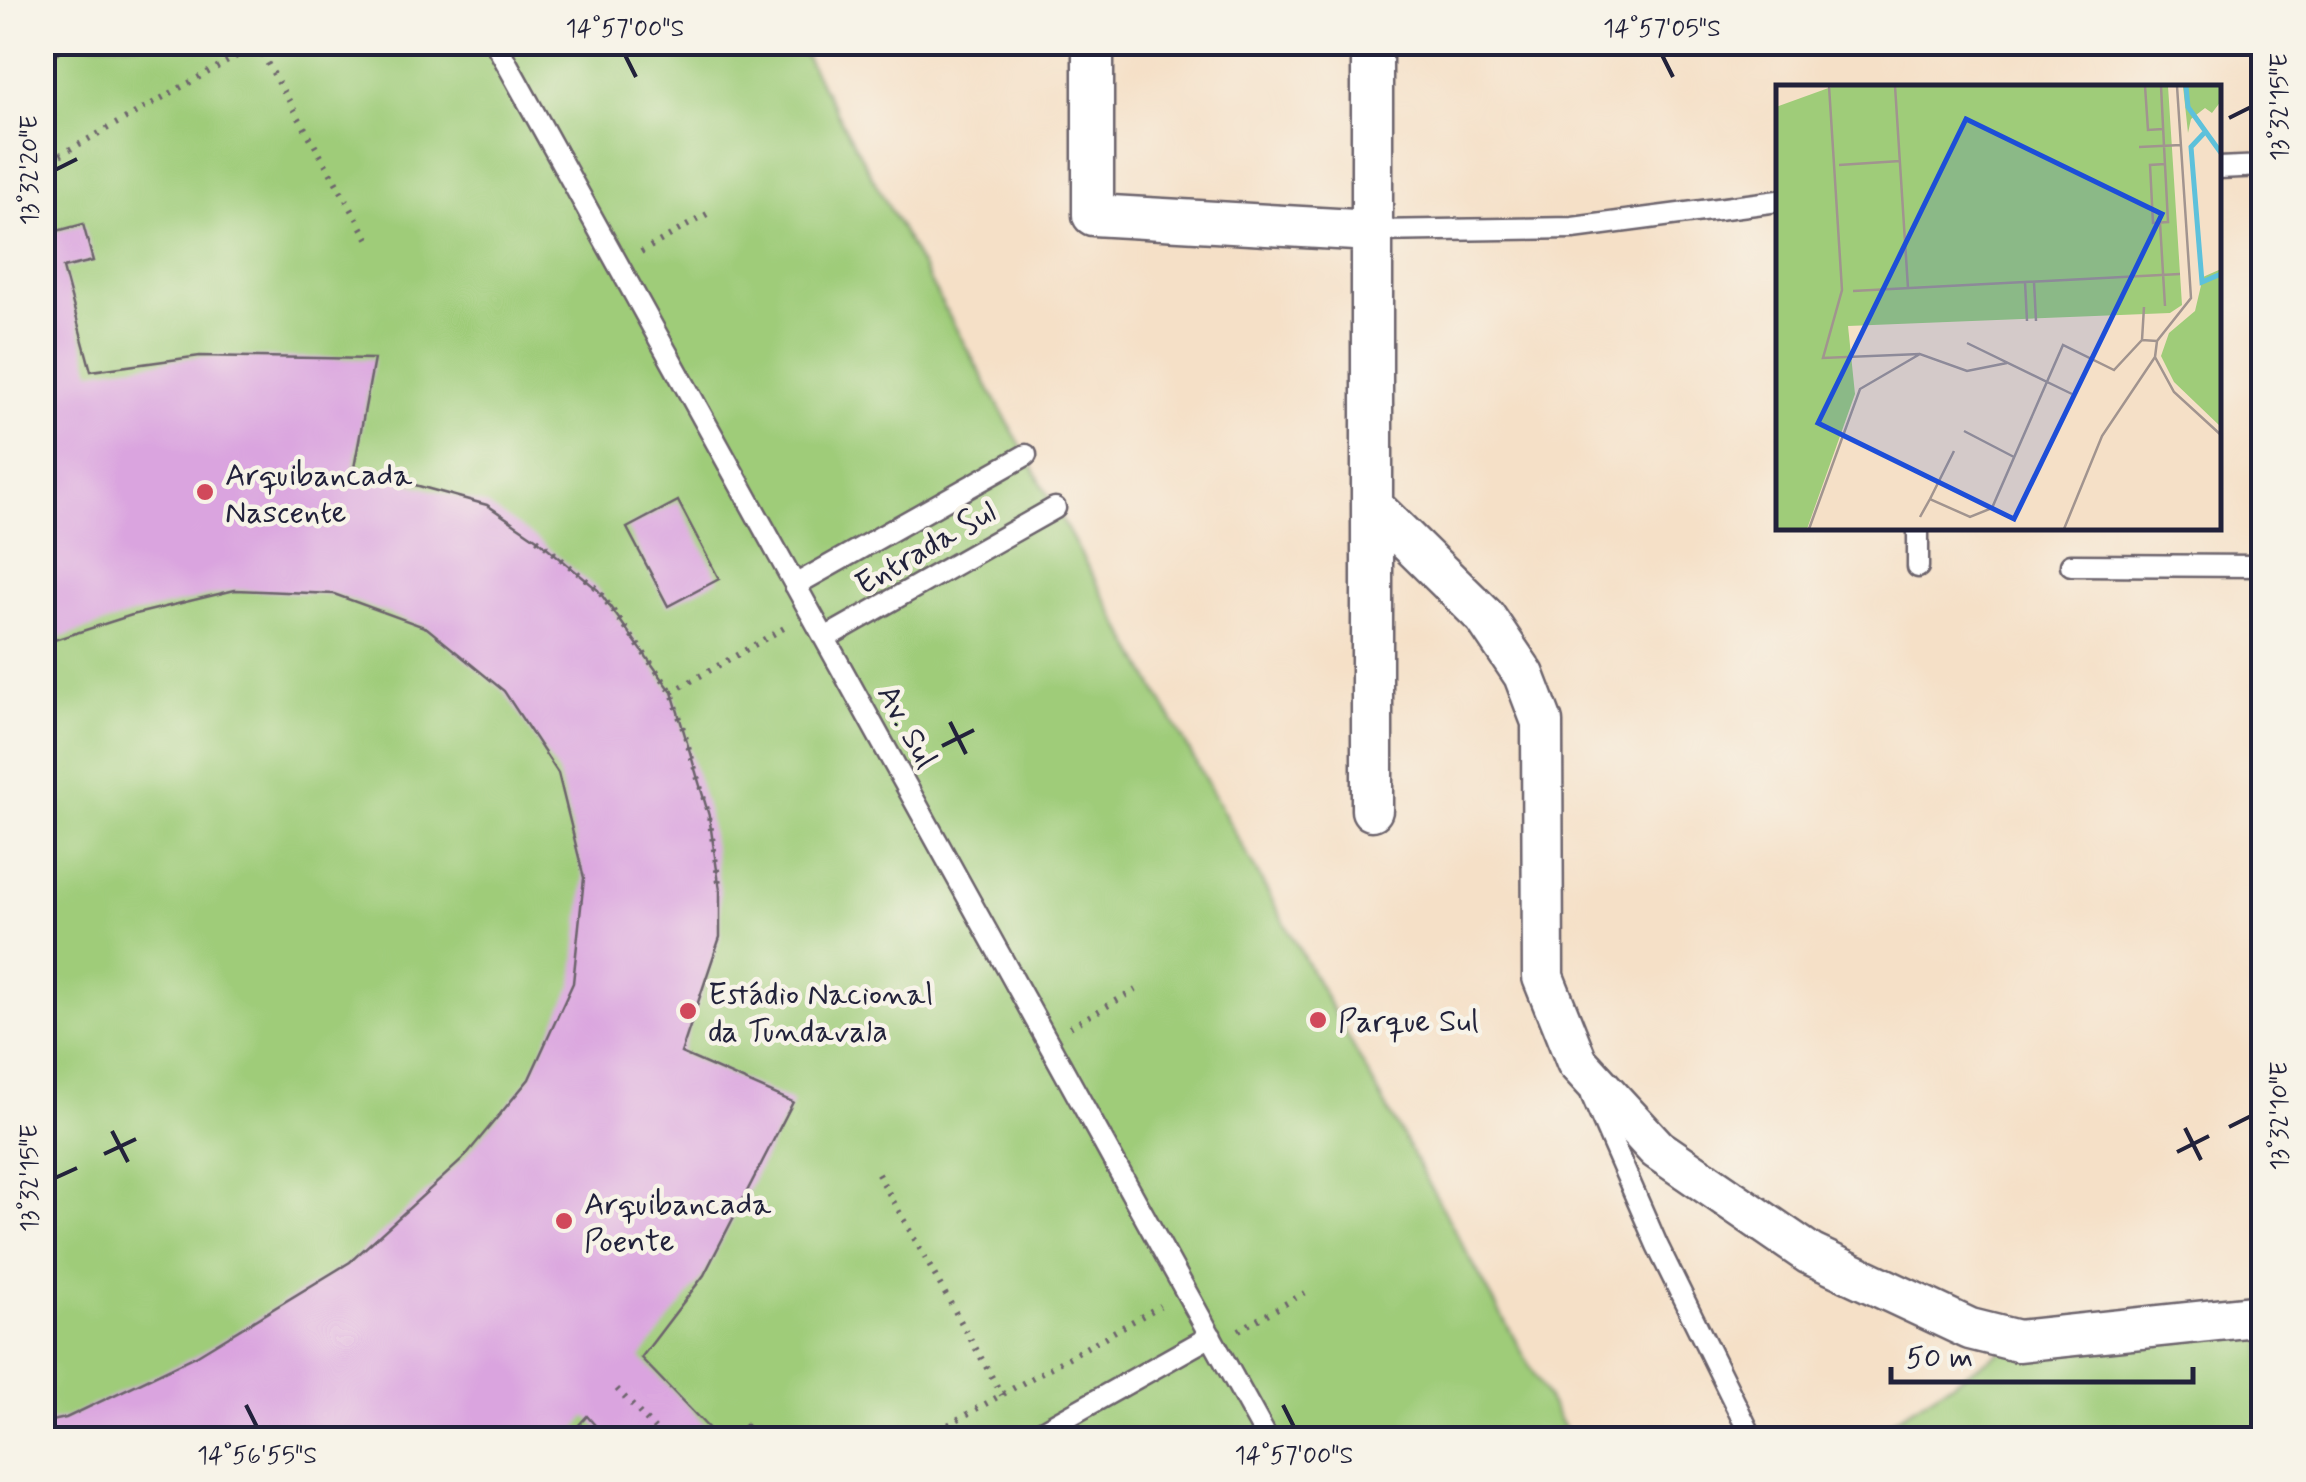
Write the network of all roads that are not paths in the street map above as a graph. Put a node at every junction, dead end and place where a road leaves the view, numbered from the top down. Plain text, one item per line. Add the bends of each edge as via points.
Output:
1 (54, 42) edge
2 (494, 42) edge
3 (1093, 42) edge
4 (1372, 42) edge
5 (42, 49) edge
6 (2264, 166) edge
7 (2221, 168) edge
8 (1776, 202) edge
9 (1372, 232) junction
10 (1026, 455) dead end
11 (1372, 506) junction
12 (1055, 508) dead end
13 (1918, 530) edge
14 (2071, 565) dead end
15 (2264, 566) edge
16 (1918, 567) dead end
17 (795, 584) junction
18 (825, 638) junction
19 (1372, 810) dead end
20 (1578, 1062) junction
21 (2264, 1315) edge
22 (1213, 1339) junction
23 (1026, 1440) edge
24 (1268, 1440) edge
25 (1753, 1440) edge

1 - 5 lane
2 - 17 lane, Av. Sul
3 - 9 street via 1092,215
4 - 9 street
6 - 7 lane
8 - 9 lane via 1573,228
9 - 11 street
10 - 17 lane, Entrada Sul
11 - 19 street
11 - 20 street via 1485,617 1524,674 1542,722 1542,977
12 - 18 lane, Entrada Sul
13 - 16 lane
14 - 15 lane
17 - 18 lane, Av. Sul
18 - 22 lane, Av. Sul
20 - 21 street via 1657,1149 1810,1254 1970,1329 2018,1341
20 - 25 lane via 1656,1244
22 - 23 lane
22 - 24 lane, Av. Sul

